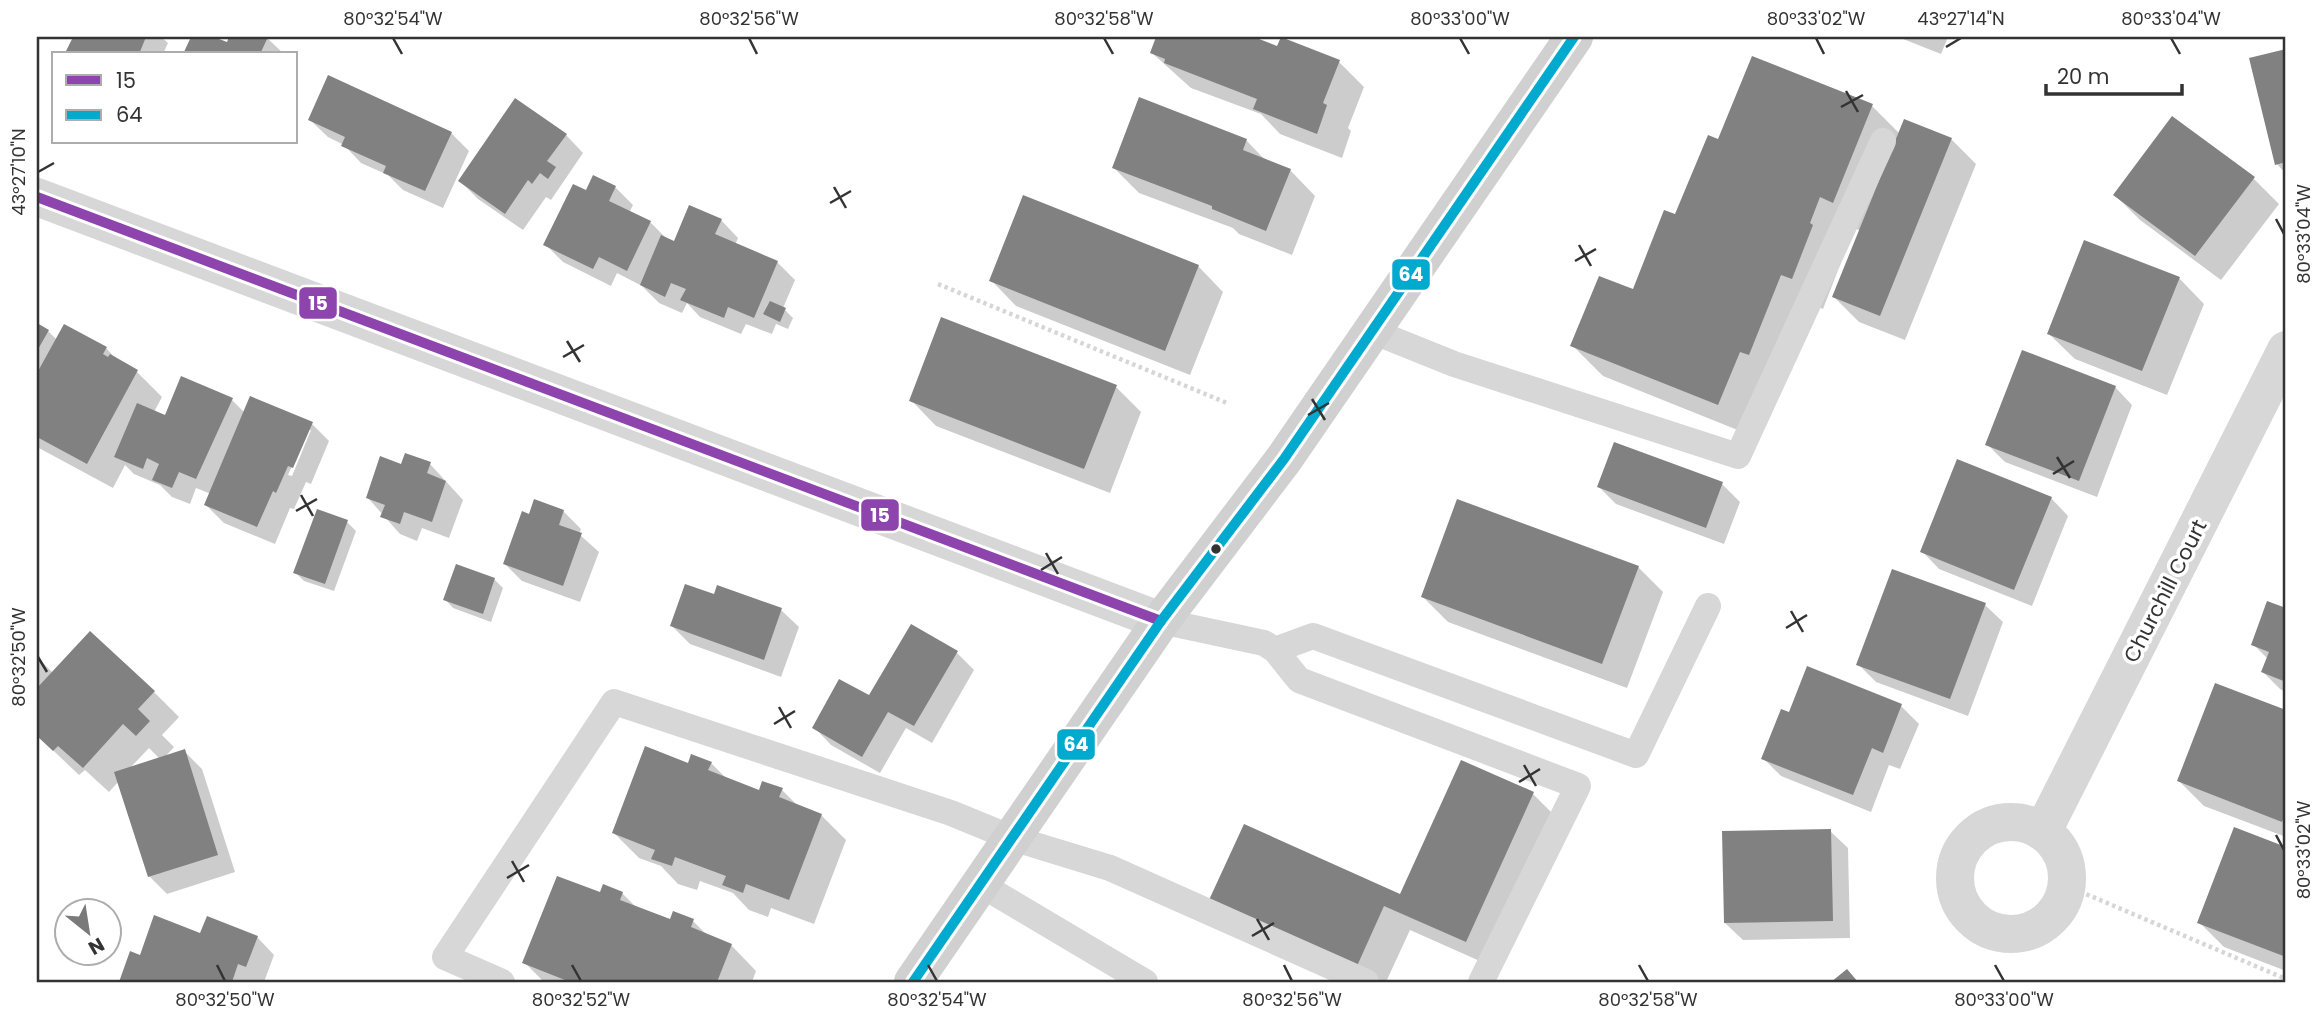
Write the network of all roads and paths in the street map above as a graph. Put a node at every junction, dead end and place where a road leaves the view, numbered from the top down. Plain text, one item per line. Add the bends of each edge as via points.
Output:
1 (1574, 37) edge
2 (1883, 141) dead end
3 (37, 197) edge
4 (938, 284) dead end
5 (1372, 331) junction
6 (2286, 350) edge
7 (1227, 403) dead end
8 (1708, 606) dead end
9 (1161, 621) junction
10 (1275, 650) junction
11 (2043, 831) junction
12 (1012, 838) junction
13 (980, 884) junction
14 (2067, 886) junction
15 (2286, 979) edge
16 (502, 982) edge
17 (913, 982) edge
18 (1145, 982) edge
19 (1366, 982) edge
20 (1481, 982) edge

1 - 5 main road
2 - 5 lane via 1738,456 1454,363
3 - 9 street
4 - 7 path
5 - 9 main road via 1284,459
6 - 11 street, Churchill Court
8 - 10 lane via 1636,755 1313,636
9 - 10 lane via 1264,643
9 - 12 main road
10 - 20 lane via 1299,680 1578,786
11 - 14 street via 2063,855
11 - 14 street via 2007,822 1983,829 1966,844 1956,863 1955,886 1961,904 1983,928 2013,935 2036,929 2056,912
12 - 13 main road
12 - 16 lane via 951,813 614,702 445,957
12 - 19 lane via 1110,868
13 - 17 main road
13 - 18 lane
14 - 15 path

